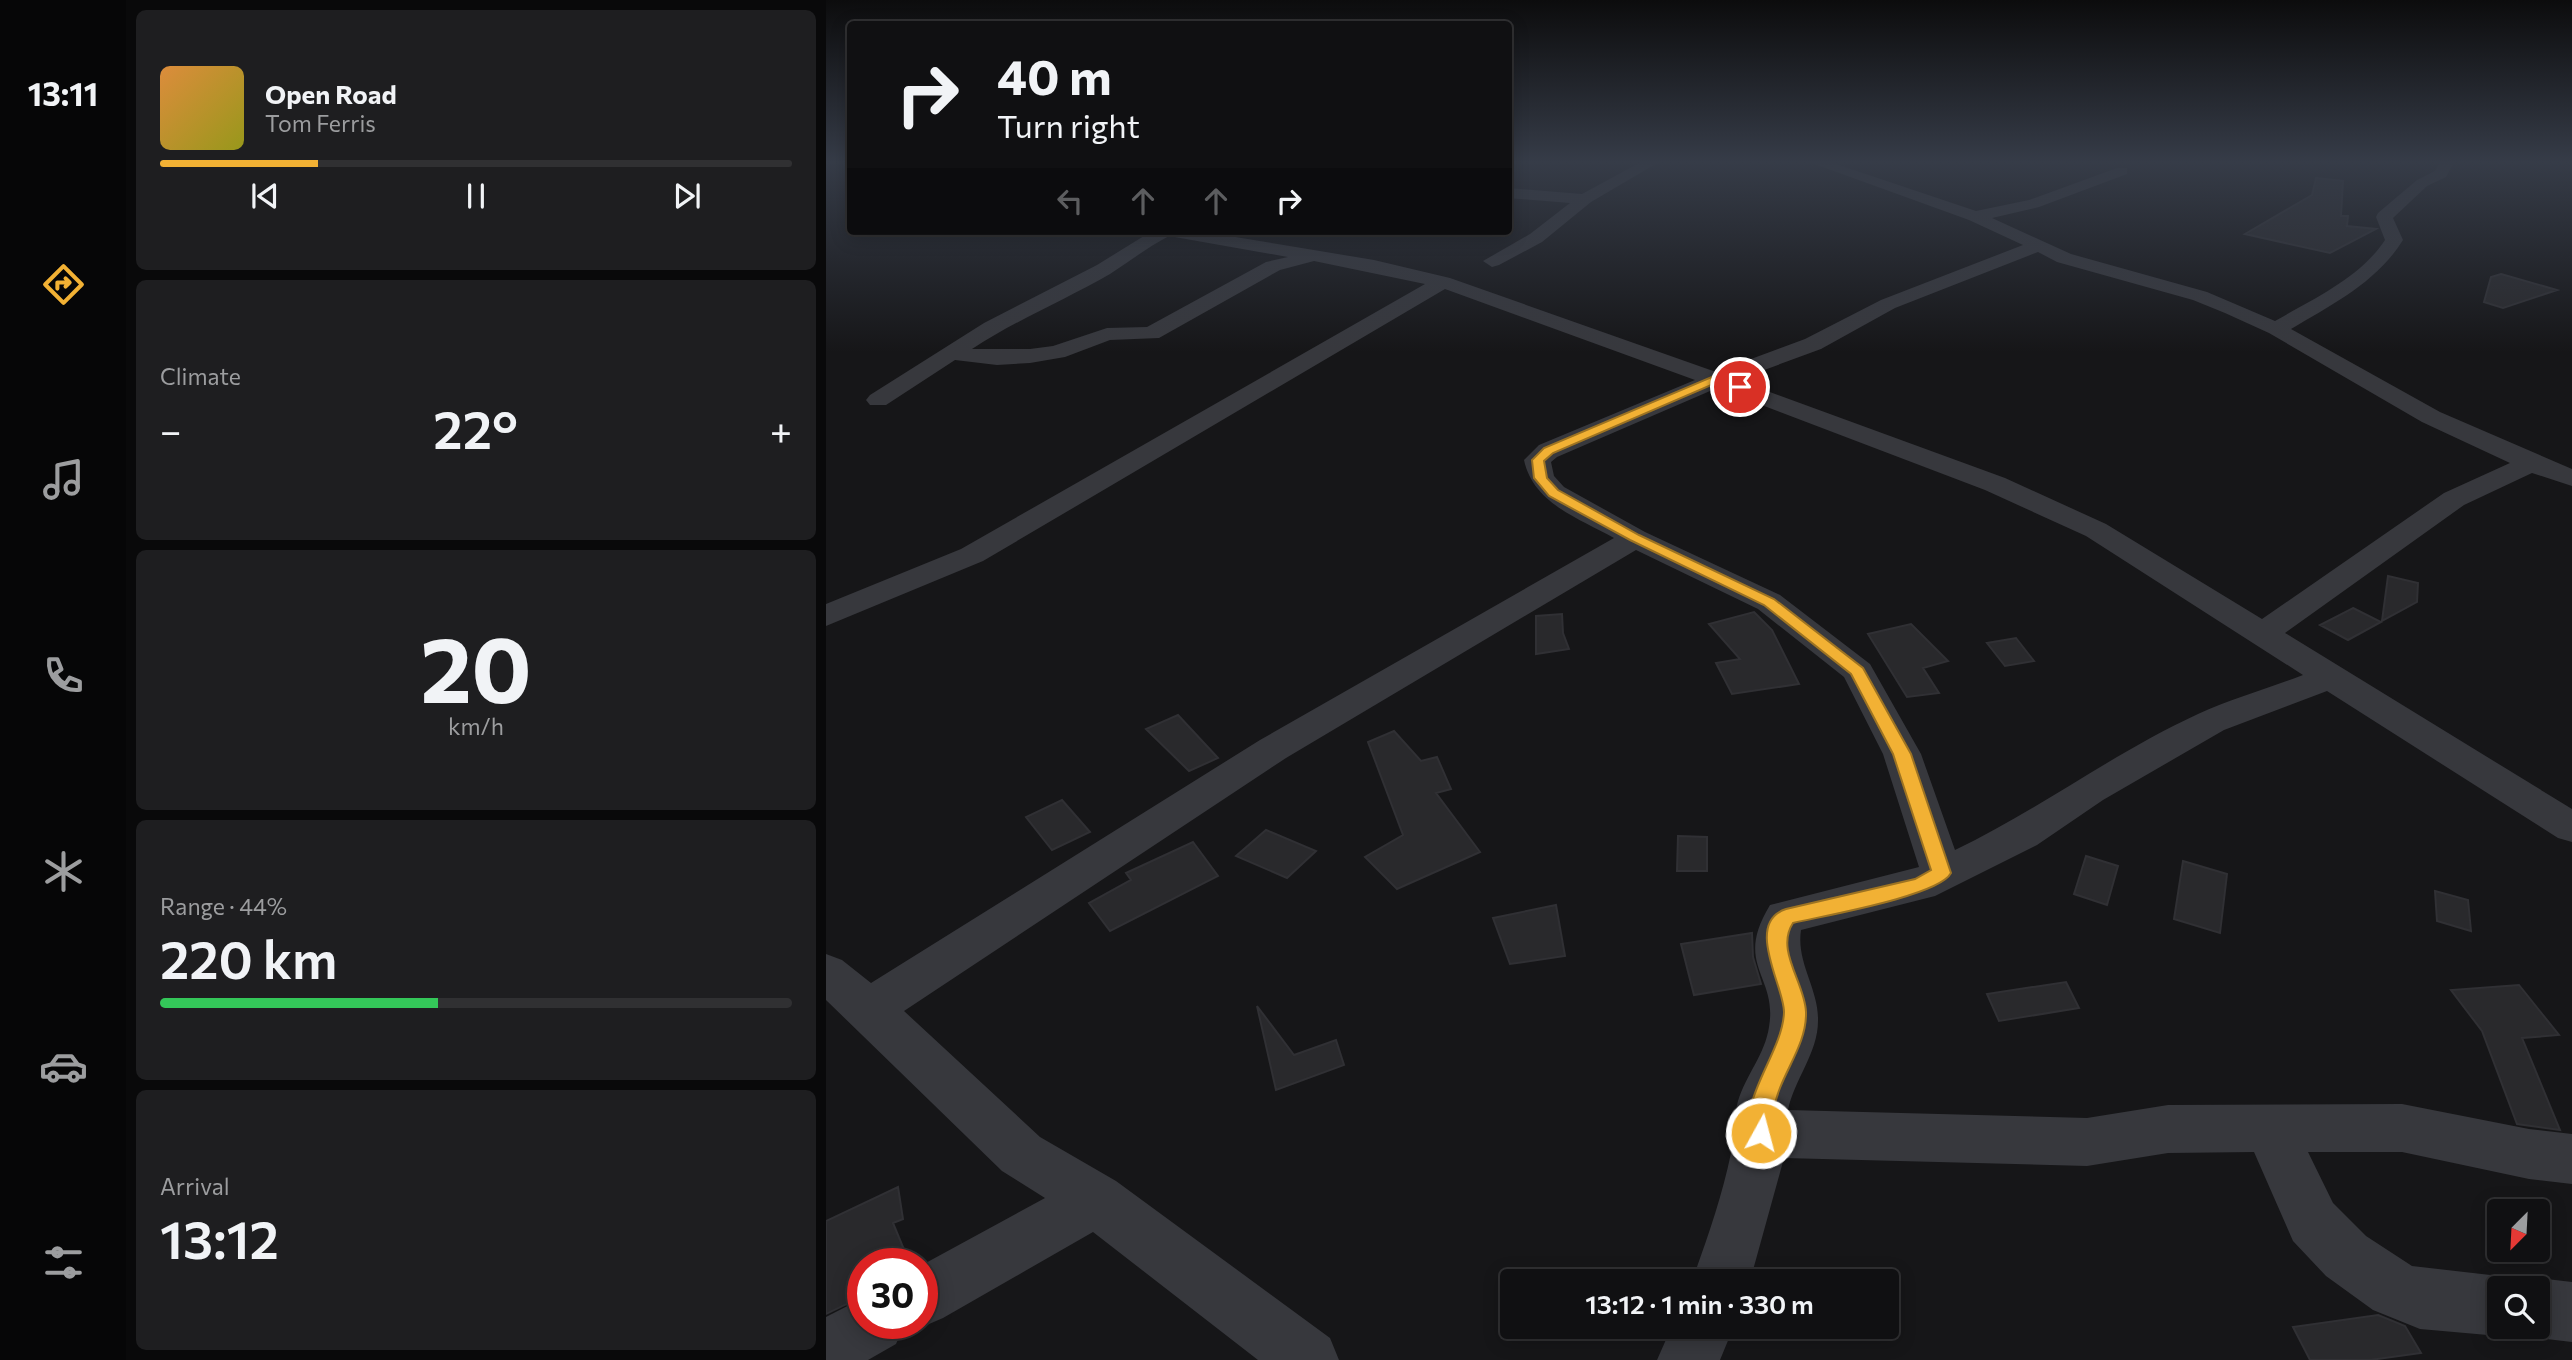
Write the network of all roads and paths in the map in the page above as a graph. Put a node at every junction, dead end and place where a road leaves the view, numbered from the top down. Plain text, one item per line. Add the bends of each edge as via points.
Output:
1 (1552, 225) edge
2 (1995, 225) edge
3 (2388, 225) edge
4 (1521, 226) dead end
5 (1546, 230) junction
6 (1160, 235) edge
7 (1190, 235) edge
8 (2038, 246) junction
9 (1316, 257) junction
10 (1492, 261) dead end
11 (1443, 282) junction
12 (2276, 330) junction
13 (951, 353) junction
14 (1717, 379) junction
15 (878, 400) dead end
16 (2536, 465) junction
17 (2572, 470) edge
18 (2572, 478) edge
19 (1634, 538) junction
20 (826, 616) edge
21 (2262, 634) junction
22 (2329, 678) junction
23 (2572, 828) edge
24 (1942, 873) junction
25 (826, 973) edge
26 (869, 1009) junction
27 (2269, 1128) junction
28 (1761, 1133) junction
29 (2572, 1159) edge
30 (1096, 1200) junction
31 (1725, 1269) edge
32 (938, 1288) edge
33 (2487, 1305) edge
34 (2550, 1309) edge
35 (2572, 1312) edge
36 (847, 1338) edge
37 (1698, 1339) edge
38 (826, 1350) edge
39 (1308, 1360) edge
40 (1688, 1360) edge

1 - 5 street
2 - 8 street
3 - 12 street via 2394,240 2380,259
4 - 5 street
5 - 10 street
6 - 13 street
7 - 9 street
8 - 12 street via 2099,269 2200,296
8 - 14 street via 1888,304 1794,352
9 - 11 street
9 - 13 street via 1281,262 1151,332 1107,334 1057,352 1030,356
11 - 14 street
11 - 20 street via 972,555
12 - 16 street via 2431,417
13 - 15 street
14 - 19 street via 1548,451 1538,460 1541,478 1554,493
14 - 21 street via 2045,505 2096,530
16 - 17 street
16 - 18 street
16 - 21 street via 2454,499
19 - 24 street via 1769,602 1858,671 1902,754
19 - 26 street via 1273,749
21 - 22 street
22 - 23 street
22 - 24 street via 2211,722 2022,835
24 - 28 street via 1920,886 1786,917 1780,924 1776,946 1795,1007 1794,1027 1762,1108
25 - 26 street
26 - 30 street via 1021,1154
27 - 28 street via 2168,1129 2087,1142
27 - 29 street via 2402,1128 2538,1157
27 - 33 street via 2313,1222 2346,1256 2394,1289 2420,1299
28 - 31 street via 1750,1190
30 - 32 street
30 - 39 street
34 - 35 street
36 - 38 street
37 - 40 street

